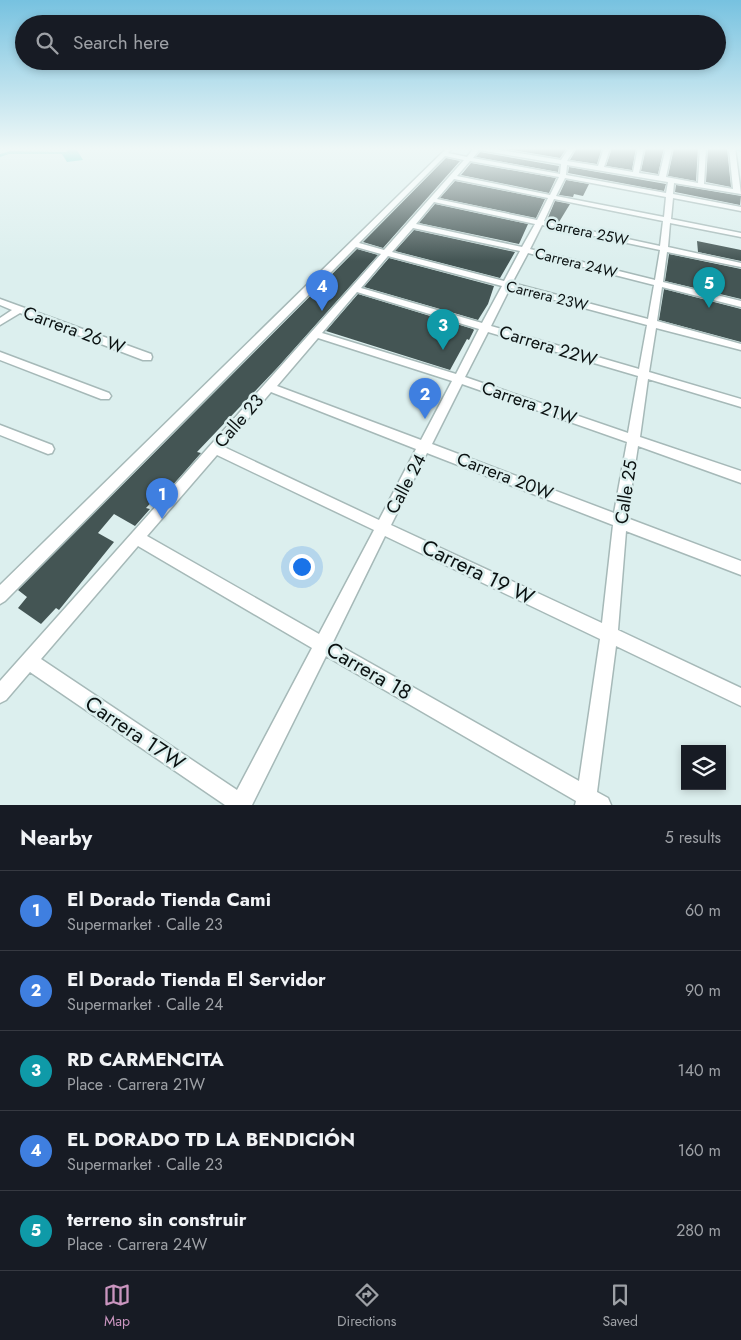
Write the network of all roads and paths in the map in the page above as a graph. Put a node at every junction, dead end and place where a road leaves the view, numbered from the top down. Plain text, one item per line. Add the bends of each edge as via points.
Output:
1 (412, 186) edge
2 (446, 186) edge
3 (495, 186) edge
4 (558, 186) edge
5 (614, 186) edge
6 (667, 186) edge
7 (701, 186) edge
8 (739, 192) edge
9 (669, 196) junction
10 (551, 197) junction
11 (433, 200) junction
12 (741, 209) edge
13 (668, 220) junction
14 (538, 221) junction
15 (411, 225) junction
16 (741, 235) edge
17 (354, 244) junction
18 (664, 248) junction
19 (525, 250) junction
20 (386, 254) junction
21 (741, 265) edge
22 (658, 283) junction
23 (506, 285) junction
24 (355, 289) junction
25 (741, 304) edge
26 (10, 306) edge
27 (0, 312) edge
28 (0, 322) edge
29 (650, 322) junction
30 (485, 327) junction
31 (315, 334) junction
32 (741, 347) edge
33 (0, 356) edge
34 (147, 357) dead end
35 (643, 374) junction
36 (460, 379) junction
37 (269, 387) junction
38 (105, 396) dead end
39 (741, 403) edge
40 (0, 430) edge
41 (634, 440) junction
42 (426, 446) junction
43 (215, 449) junction
44 (48, 450) dead end
45 (741, 477) edge
46 (620, 521) junction
47 (383, 527) junction
48 (137, 538) junction
49 (741, 568) edge
50 (0, 596) edge
51 (609, 635) junction
52 (324, 645) junction
53 (29, 661) junction
54 (0, 694) edge
55 (741, 698) edge
56 (591, 802) edge
57 (241, 805) edge

1 - 17 street
2 - 11 street, Calle 23
3 - 10 street
4 - 10 street, Calle 24
5 - 9 street
6 - 9 street, Calle 25
7 - 8 street
9 - 12 street
9 - 13 street, Calle 25
10 - 13 street
10 - 14 street, Calle 24
11 - 14 street, Carrera 25W
11 - 15 street, Calle 23
13 - 16 street
13 - 18 street, Calle 25
14 - 18 street, Carrera 25W
14 - 19 street, Calle 24
15 - 19 street, Carrera 24W
15 - 20 street, Calle 23
17 - 20 street, Carrera 23W
17 - 50 street
18 - 21 street, Carrera 25W
18 - 22 street, Calle 25
19 - 22 street, Carrera 24W
19 - 23 street, Calle 24
20 - 23 street, Carrera 23W
20 - 24 street, Calle 23
22 - 25 street, Carrera 24W
22 - 29 street, Calle 25
23 - 29 street, Carrera 23W
23 - 30 street, Calle 24
24 - 30 street, Carrera 22W
24 - 31 street, Calle 23
26 - 27 street
26 - 28 street
26 - 34 street, Carrera 26 W
29 - 32 street, Carrera 23W
29 - 35 street, Calle 25
30 - 35 street, Carrera 22W
30 - 36 street, Calle 24
31 - 36 street, Carrera 21W
31 - 37 street, Calle 23
33 - 38 street
35 - 39 street, Carrera 22W
35 - 41 street, Calle 25
36 - 41 street, Carrera 21W
36 - 42 street, Calle 24
37 - 42 street, Carrera 20W
37 - 43 street, Calle 23
40 - 44 street
41 - 45 street, Carrera 21W
41 - 46 street, Calle 25
42 - 46 street, Carrera 20W
42 - 47 street, Calle 24
43 - 47 street, Carrera 19 W
43 - 48 street, Calle 23
46 - 49 street, Carrera 20W
46 - 51 street, Calle 25
47 - 51 street, Carrera 19 W
47 - 52 street, Calle 24
48 - 52 street, Carrera 18
48 - 53 street, Calle 23
51 - 55 street, Carrera 19 W
51 - 56 street, Calle 25
52 - 56 street, Carrera 18
52 - 57 street, Calle 24
53 - 54 street, Calle 23
53 - 57 street, Carrera 17W

